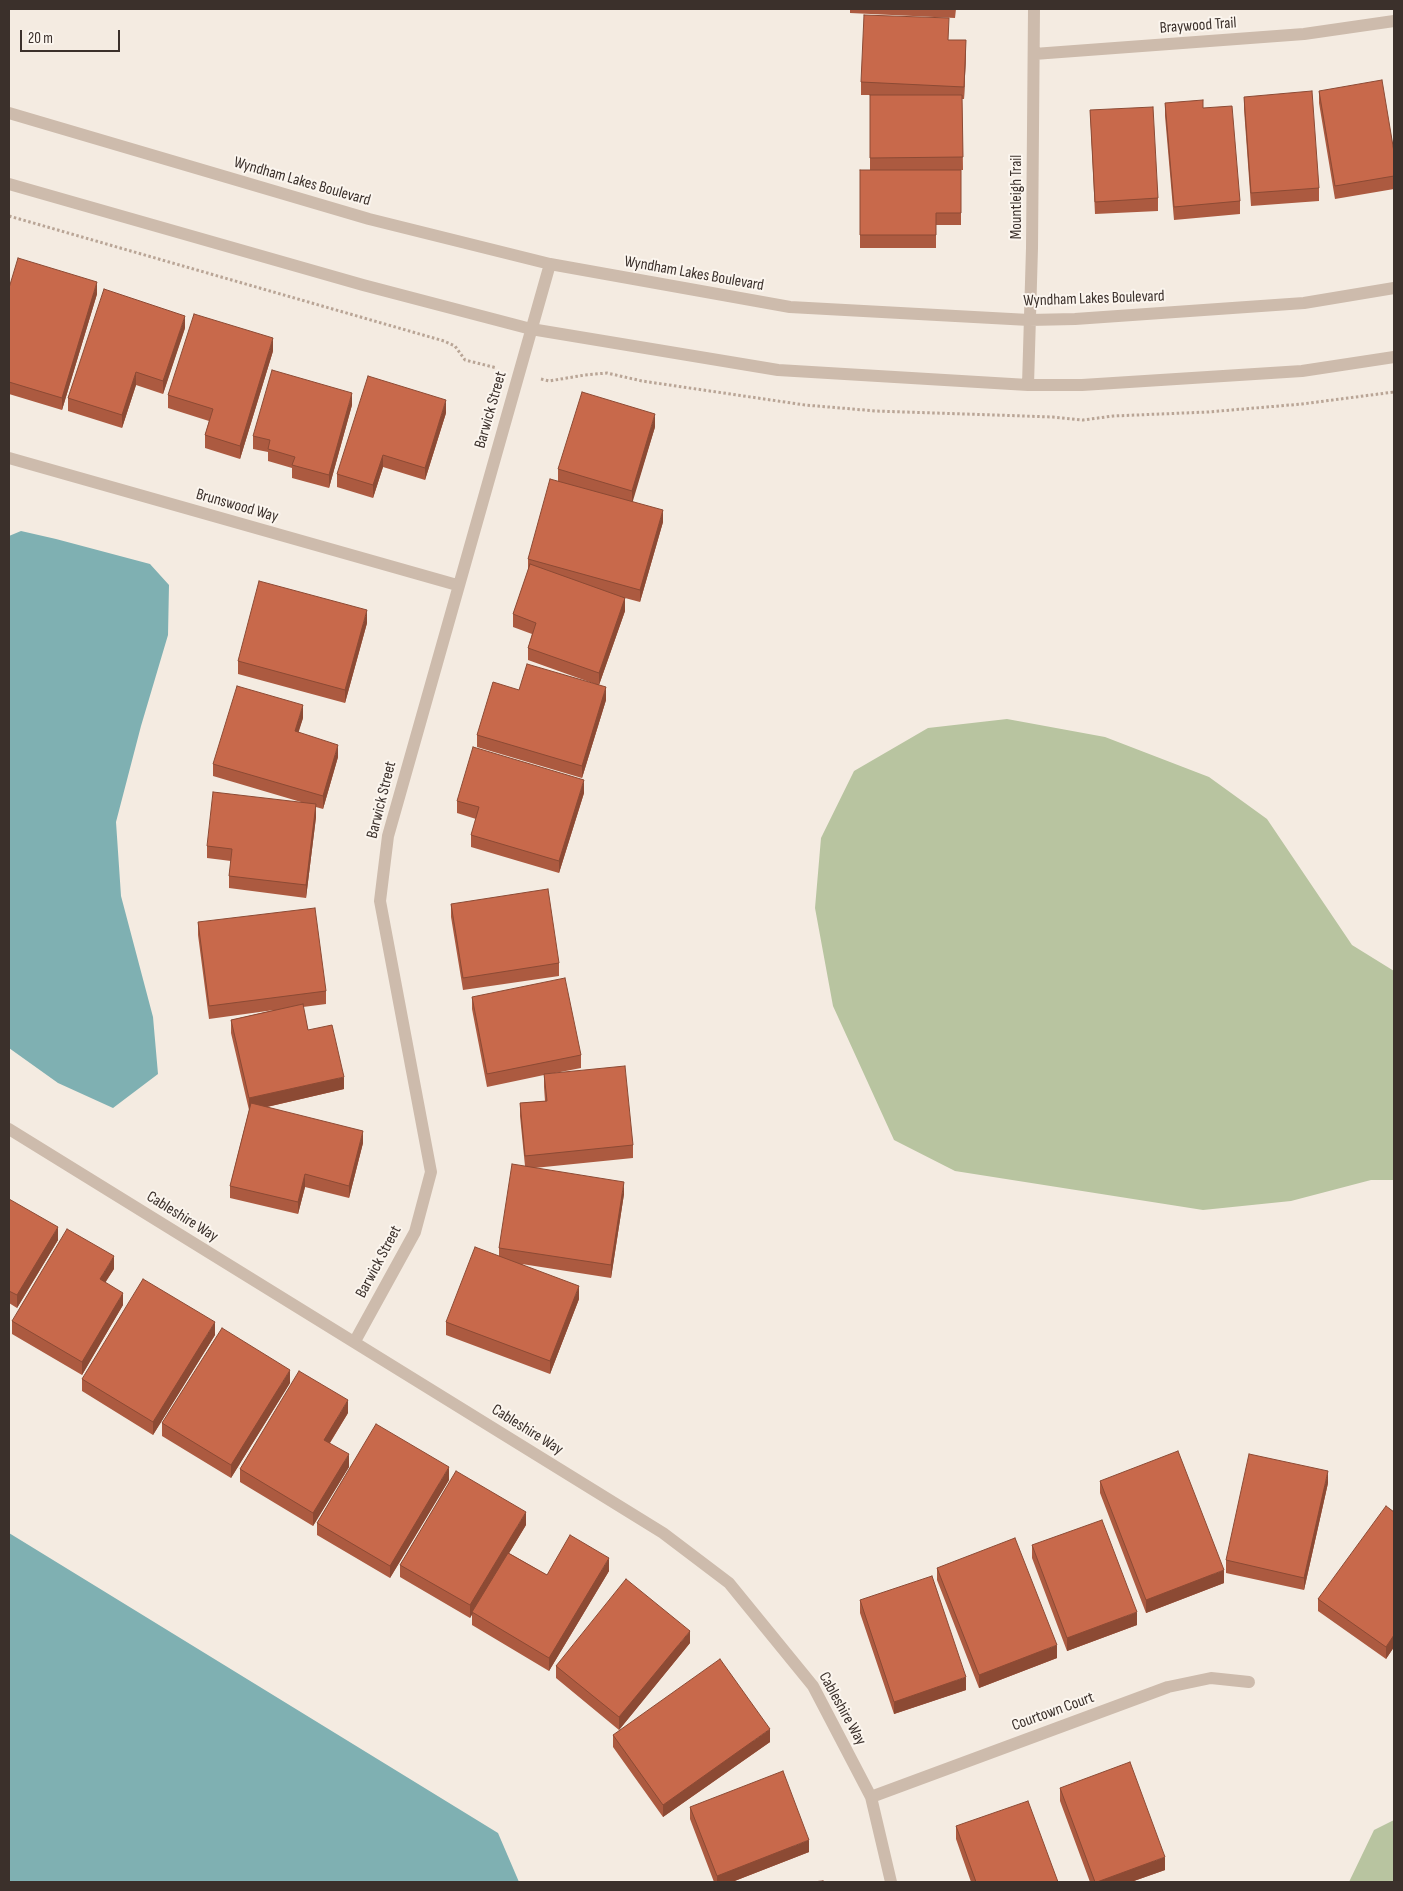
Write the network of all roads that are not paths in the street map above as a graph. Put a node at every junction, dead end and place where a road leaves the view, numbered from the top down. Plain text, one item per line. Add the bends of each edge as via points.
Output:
1 (1034, 9) edge
2 (1394, 21) edge
3 (1034, 54) junction
4 (9, 113) edge
5 (9, 184) edge
6 (550, 264) junction
7 (1394, 288) edge
8 (1030, 320) junction
9 (531, 329) junction
10 (1394, 357) edge
11 (1028, 385) junction
12 (9, 458) edge
13 (457, 585) junction
14 (9, 1129) edge
15 (355, 1341) junction
16 (1250, 1682) dead end
17 (871, 1797) junction
18 (891, 1882) edge

1 - 3 street, Mountleigh Trail
2 - 3 street, Braywood Trail via 1304,34
3 - 8 street, Mountleigh Trail
4 - 6 street, Wyndham Lakes Boulevard via 369,219
5 - 9 street
6 - 8 street, Wyndham Lakes Boulevard via 790,307
6 - 9 street, Barwick Street
7 - 8 street, Wyndham Lakes Boulevard via 1304,303
8 - 11 street, Mountleigh Trail
9 - 11 street via 778,370
9 - 13 street, Barwick Street
10 - 11 street via 1302,371 1082,385
12 - 13 street, Brunswood Way
13 - 15 street, Barwick Street via 388,836 380,901 431,1172 415,1232
14 - 15 street, Cableshire Way
15 - 17 street, Cableshire Way via 663,1534 729,1583 813,1686
16 - 17 street, Courtown Court via 1211,1678 1168,1687
17 - 18 street, Cableshire Way

